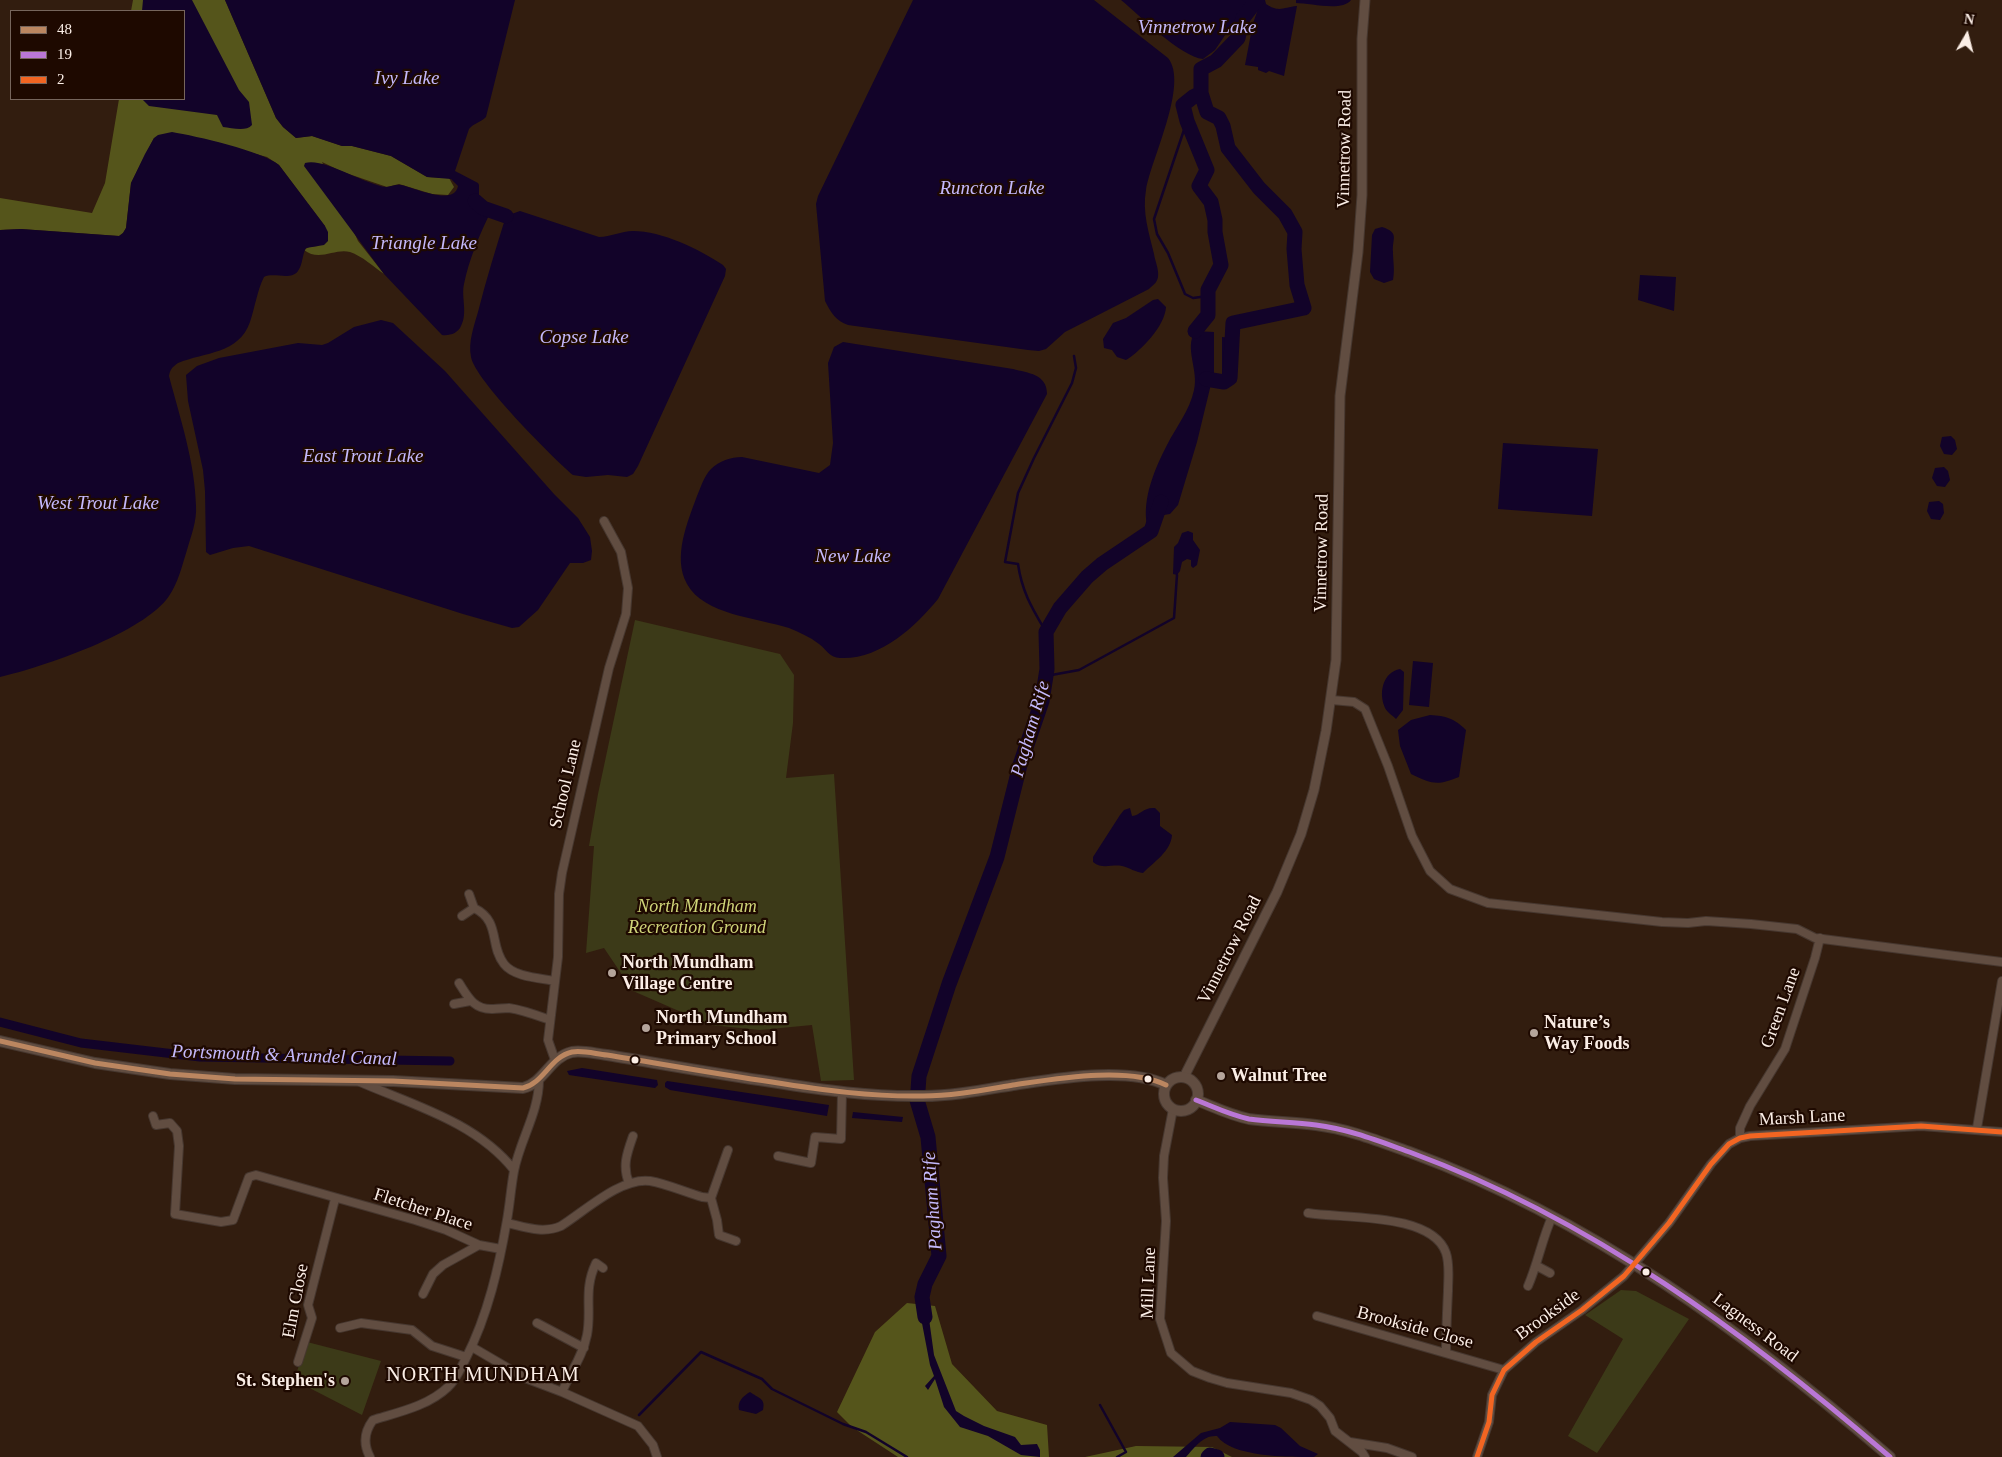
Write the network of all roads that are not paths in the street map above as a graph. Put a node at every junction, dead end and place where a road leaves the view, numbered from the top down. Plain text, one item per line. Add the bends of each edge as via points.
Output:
1 (1365, 0) edge
2 (604, 521) dead end
3 (1332, 700) junction
4 (469, 894) dead end
5 (474, 908) junction
6 (462, 916) dead end
7 (1820, 938) junction
8 (2002, 962) edge
9 (2002, 980) edge
10 (555, 981) junction
11 (459, 982) dead end
12 (470, 1001) junction
13 (454, 1004) dead end
14 (550, 1020) junction
15 (0, 1041) edge
16 (555, 1060) junction
17 (1184, 1077) junction
18 (538, 1080) junction
19 (358, 1081) junction
20 (1166, 1085) junction
21 (842, 1092) junction
22 (1196, 1100) junction
23 (1173, 1108) junction
24 (153, 1116) dead end
25 (1977, 1128) junction
26 (2002, 1132) edge
27 (633, 1136) dead end
28 (1740, 1138) junction
29 (728, 1150) dead end
30 (778, 1156) dead end
31 (514, 1170) junction
32 (628, 1183) junction
33 (711, 1198) junction
34 (335, 1199) junction
35 (1308, 1213) dead end
36 (1322, 1216) junction
37 (1552, 1217) junction
38 (506, 1222) junction
39 (1320, 1224) dead end
40 (736, 1241) dead end
41 (479, 1245) junction
42 (501, 1249) junction
43 (1635, 1265) junction
44 (1537, 1266) junction
45 (603, 1268) dead end
46 (1550, 1273) dead end
47 (1528, 1286) dead end
48 (423, 1294) dead end
49 (1317, 1316) dead end
50 (536, 1323) dead end
51 (340, 1328) dead end
52 (472, 1347) junction
53 (584, 1348) junction
54 (1446, 1353) junction
55 (466, 1357) junction
56 (298, 1362) dead end
57 (1504, 1370) junction
58 (562, 1392) junction
59 (1348, 1442) junction
60 (1386, 1448) junction
61 (1363, 1454) edge
62 (370, 1457) edge
63 (657, 1457) edge
64 (1383, 1457) edge
65 (1412, 1457) edge
66 (1477, 1457) edge
67 (1890, 1457) edge

1 - 3 street, Vinnetrow Road via 1362,195 1340,396 1336,660
2 - 10 street, School Lane via 621,552 628,588 626,614 609,668 562,873
3 - 7 street via 1354,702 1365,709 1412,836 1430,871 1450,889 1488,903 1662,922 1751,924 1798,929
3 - 17 street, Vinnetrow Road via 1314,790 1301,834 1277,892
4 - 5 street
5 - 6 street
5 - 10 street via 491,924 504,964 515,972
7 - 8 street
7 - 28 street, Green Lane via 1785,1049 1750,1106 1740,1128
9 - 25 street
10 - 14 street, School Lane
11 - 12 street
12 - 13 street
12 - 14 street via 486,1009 506,1008
14 - 16 street, School Lane via 548,1040
15 - 19 main road via 95,1063 162,1073 235,1079
16 - 18 main road
16 - 21 main road via 578,1052 607,1055
17 - 20 main road via 1175,1078
17 - 22 main road via 1195,1084
18 - 19 main road via 528,1087 516,1088
18 - 31 street via 539,1094
19 - 31 street via 449,1119 494,1148
20 - 21 main road via 1146,1078 1108,1076 940,1096
20 - 23 main road via 1166,1101
21 - 30 street via 841,1139 815,1137 811,1163
22 - 23 main road via 1184,1110
22 - 37 main road, Lagness Road via 1247,1118 1317,1125 1357,1134 1467,1175
23 - 59 street, Mill Lane via 1164,1156 1166,1221 1160,1318 1171,1353 1192,1371 1210,1378 1291,1393 1311,1400 1320,1406 1335,1431
24 - 34 street, Fletcher Place via 156,1125 170,1123 177,1131 175,1214 221,1222 233,1220 248,1177 256,1175
25 - 26 street, Marsh Lane
25 - 28 street, Marsh Lane via 1921,1126
27 - 32 street via 625,1159
28 - 43 street, Marsh Lane via 1729,1144 1710,1164
29 - 33 street
31 - 38 street
32 - 33 street via 650,1182
32 - 38 street via 553,1230 536,1230
33 - 40 street via 719,1234
34 - 41 street, Fletcher Place via 415,1220
34 - 56 street, Elm Close via 308,1305 312,1318
35 - 36 street
36 - 39 street
36 - 54 street via 1348,1216 1414,1226 1440,1243 1446,1253 1448,1269
37 - 43 main road, Lagness Road
37 - 44 street via 1542,1239
38 - 42 street
41 - 42 street, Fletcher Place
41 - 48 street via 432,1274
42 - 52 street via 482,1323
43 - 57 street, Brookside via 1608,1291 1536,1342
43 - 67 main road, Lagness Road via 1745,1340
44 - 46 street
44 - 47 street
45 - 53 street via 596,1263 590,1276 589,1322
49 - 54 street, Brookside Close
50 - 53 street
51 - 55 street via 361,1323 412,1330 432,1346
52 - 55 street
52 - 58 street via 525,1378
53 - 58 street
54 - 57 street, Brookside Close
55 - 62 street via 449,1386 432,1400 373,1420 365,1436
57 - 66 street, Brookside via 1492,1395 1489,1422
58 - 63 street via 638,1426 653,1445
59 - 60 street
59 - 61 street, Mill Lane
60 - 64 street
60 - 65 street

